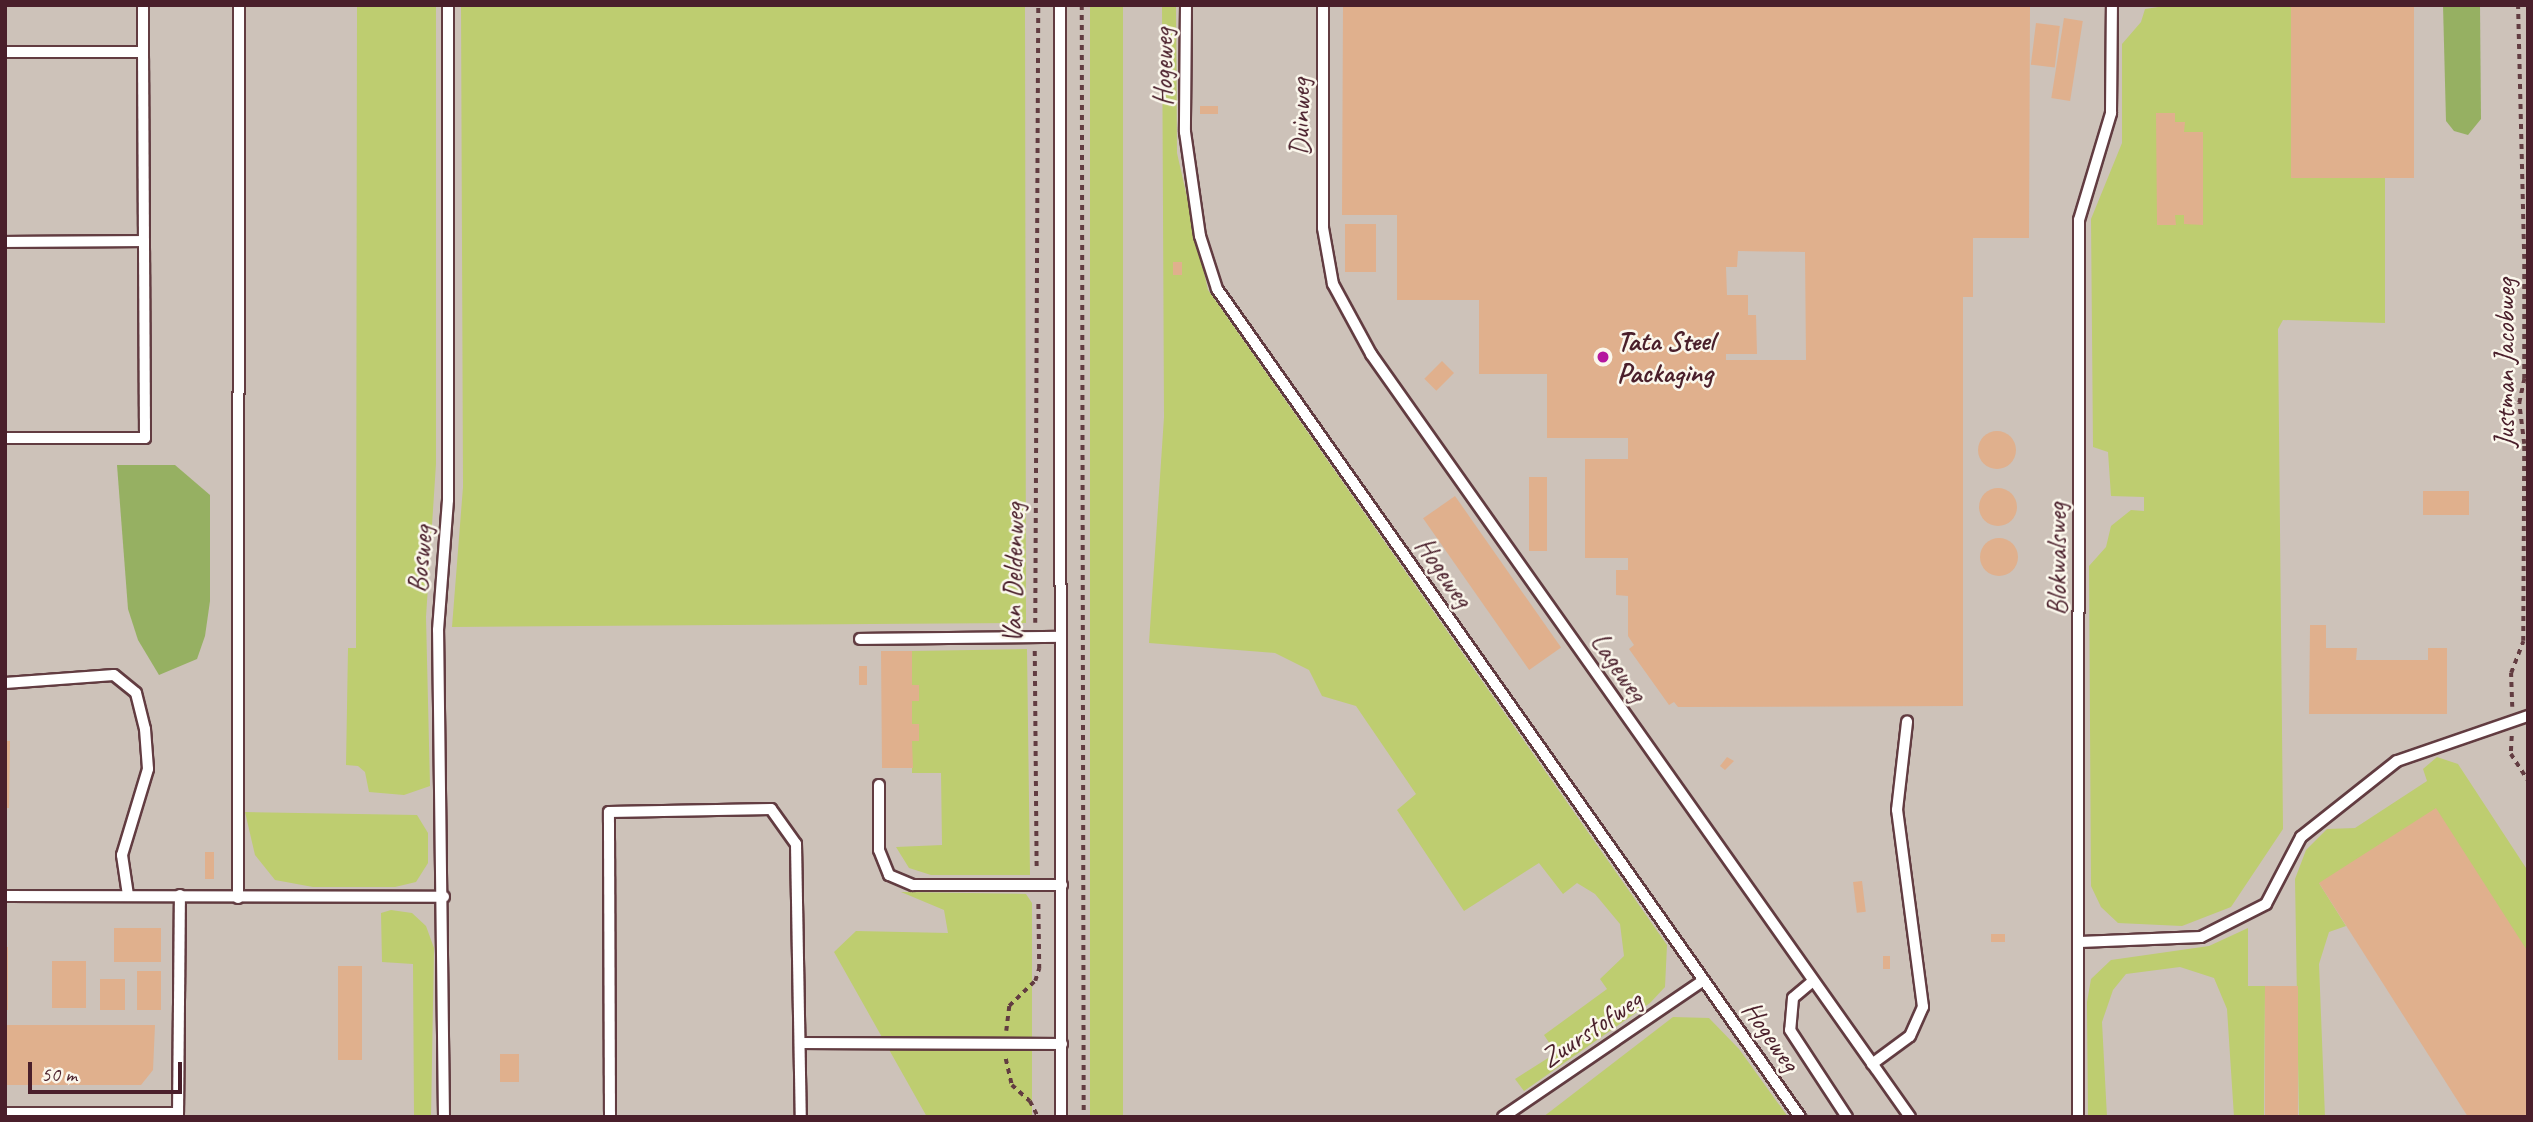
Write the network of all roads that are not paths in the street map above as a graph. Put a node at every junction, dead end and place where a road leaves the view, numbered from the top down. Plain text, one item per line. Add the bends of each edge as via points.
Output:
1 (143, 5) edge
2 (239, 5) edge
3 (447, 5) edge
4 (1060, 5) edge
5 (1186, 5) edge
6 (1323, 5) edge
7 (2112, 5) edge
8 (5, 52) edge
9 (143, 52) junction
10 (1323, 228) joint
11 (144, 241) junction
12 (5, 242) edge
13 (5, 438) edge
14 (1061, 637) junction
15 (860, 639) dead end
16 (5, 683) edge
17 (2528, 716) edge
18 (1907, 722) dead end
19 (879, 785) dead end
20 (1062, 886) junction
21 (128, 895) junction
22 (180, 895) junction
23 (5, 896) edge
24 (444, 897) junction
25 (238, 898) junction
26 (2080, 942) junction
27 (1704, 980) junction
28 (1813, 981) junction
29 (802, 1044) junction
30 (1062, 1044) junction
31 (1872, 1064) junction
32 (5, 1113) edge
33 (178, 1115) edge
34 (444, 1117) edge
35 (610, 1117) edge
36 (801, 1117) edge
37 (1061, 1117) edge
38 (1503, 1117) edge
39 (1800, 1117) edge
40 (1847, 1117) edge
41 (1910, 1117) edge
42 (2078, 1117) edge

1 - 9 lane
2 - 25 lane
3 - 24 lane, Bosweg via 448,500 438,630
4 - 14 lane, Van Deldenweg
5 - 27 lane, Hogeweg via 1185,132 1200,236 1217,289
6 - 10 lane, Duinweg
7 - 26 lane, Blokwalsweg via 2111,113 2079,220
8 - 9 lane
9 - 11 lane
10 - 28 lane, Lageweg via 1333,284 1371,354
11 - 12 lane
11 - 13 lane via 145,438
14 - 15 lane
14 - 20 lane, Van Deldenweg
16 - 21 lane via 114,675 136,692 148,769 122,855
17 - 26 lane via 2397,761 2301,837 2266,904 2201,937
18 - 31 lane via 1897,810 1923,1007 1910,1036
19 - 20 lane via 879,850 889,875 913,885
20 - 30 lane, Van Deldenweg
21 - 22 lane
21 - 23 lane
22 - 25 lane
22 - 33 lane
24 - 25 lane
24 - 34 lane, Bosweg
26 - 42 lane, Blokwalsweg
27 - 38 lane, Zuurstofweg
27 - 39 lane, Hogeweg
28 - 31 lane, Lageweg
28 - 40 lane via 1793,998 1790,1030
29 - 30 lane
29 - 35 lane via 796,844 771,808 609,812
29 - 36 lane
30 - 37 lane, Van Deldenweg
31 - 41 lane, Lageweg
32 - 33 lane

